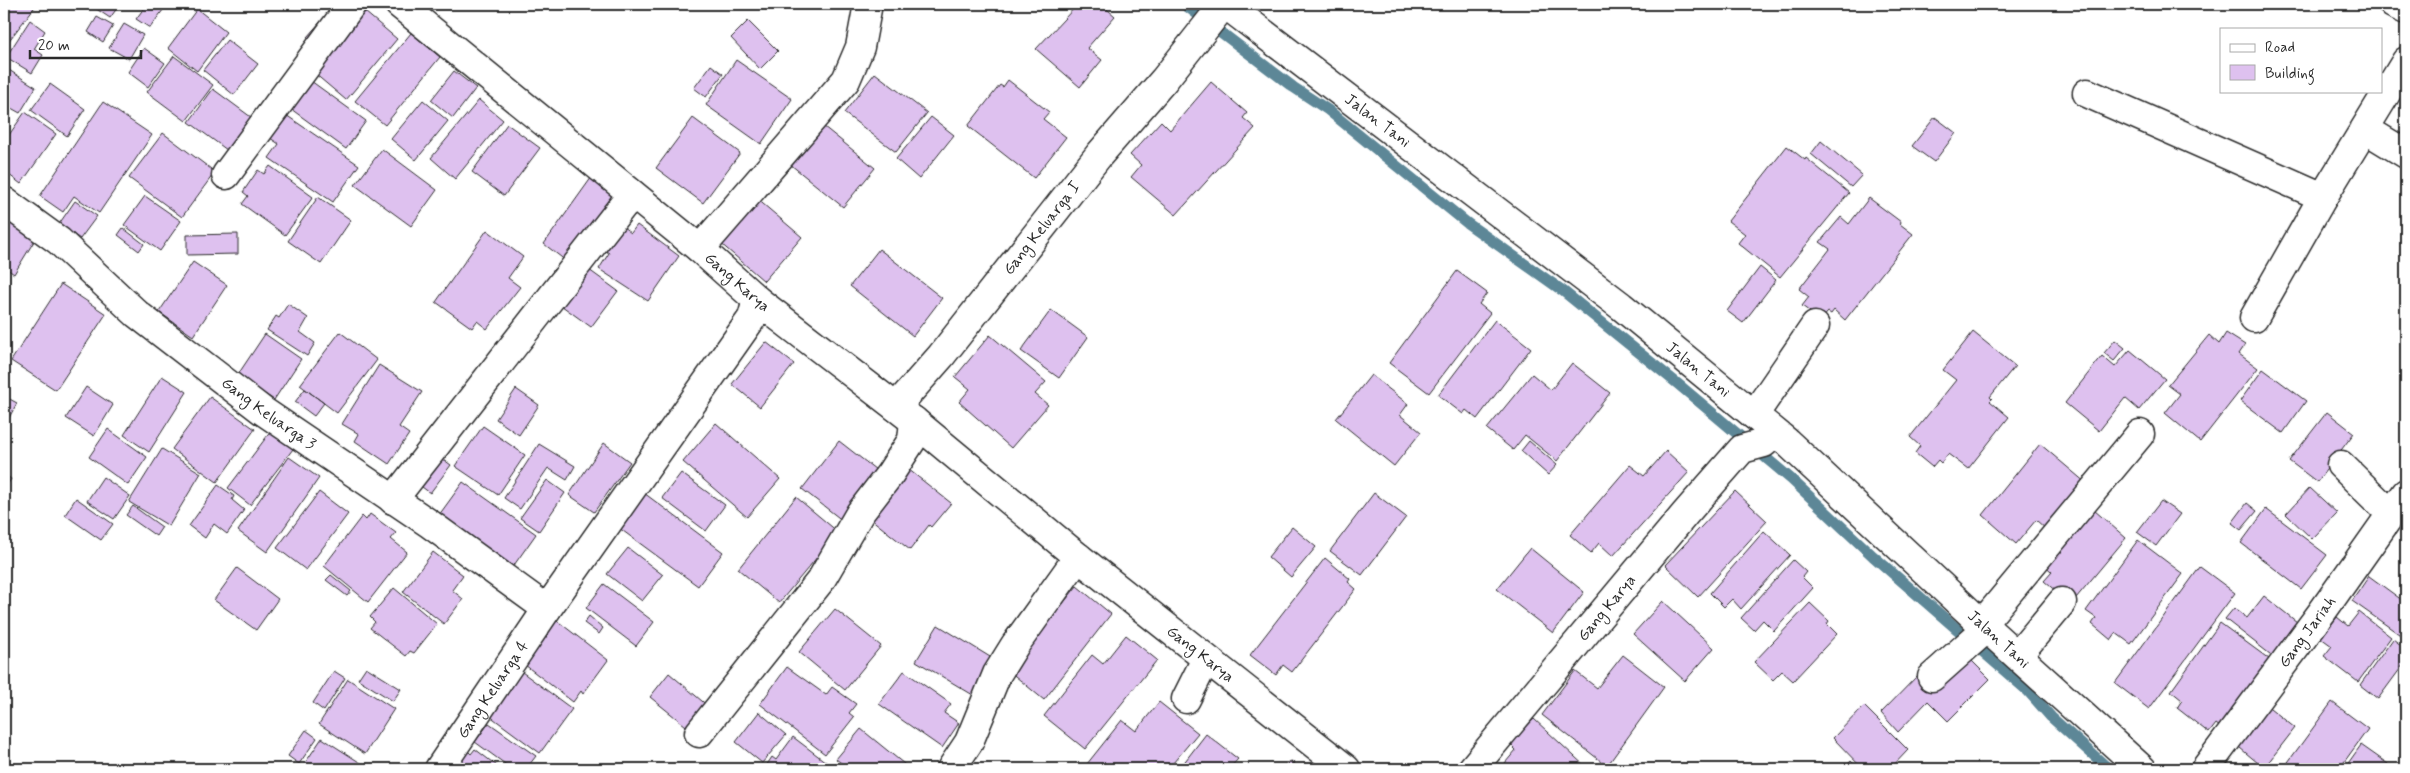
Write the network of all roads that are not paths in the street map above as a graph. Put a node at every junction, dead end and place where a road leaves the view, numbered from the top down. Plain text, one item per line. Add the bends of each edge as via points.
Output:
1 (352, 4) edge
2 (399, 4) edge
3 (868, 4) edge
4 (2392, 4) edge
5 (1222, 7) edge
6 (2406, 10) edge
7 (2406, 61) edge
8 (2087, 92) dead end
9 (2365, 129) junction
10 (2406, 154) edge
11 (226, 174) dead end
12 (632, 194) junction
13 (2323, 197) junction
14 (4, 201) edge
15 (700, 248) junction
16 (757, 300) junction
17 (2254, 318) dead end
18 (1814, 326) dead end
19 (905, 414) junction
20 (1754, 415) junction
21 (2140, 434) dead end
22 (1760, 442) junction
23 (2340, 465) dead end
24 (2406, 493) edge
25 (393, 500) junction
26 (2392, 515) junction
27 (1078, 557) junction
28 (2062, 602) dead end
29 (546, 609) junction
30 (1977, 635) junction
31 (2018, 656) junction
32 (1206, 659) junction
33 (1932, 677) dead end
34 (1186, 699) dead end
35 (699, 733) dead end
36 (439, 769) edge
37 (951, 769) edge
38 (1346, 769) edge
39 (1472, 769) edge
40 (2142, 769) edge
41 (2205, 769) edge

1 - 11 street
2 - 12 street, Gang Karya
3 - 15 street via 860,47 846,80
4 - 6 street
5 - 19 street, Gang Keluarga I via 1099,155 941,356
5 - 20 street, Jalan Tani via 1621,306
7 - 9 street
8 - 13 street
9 - 10 street
9 - 13 street
12 - 15 street, Gang Karya
12 - 25 street
13 - 17 street
14 - 25 street, Gang Keluarga 3 via 60,241 137,314 263,411
15 - 16 street, Gang Karya
16 - 19 street, Gang Karya
16 - 29 street, Gang Keluarga 4 via 752,318
18 - 20 street
19 - 27 street, Gang Karya
19 - 35 street via 912,440 860,513 821,580
20 - 22 street, Jalan Tani
21 - 30 street
22 - 30 street, Jalan Tani
22 - 39 street, Gang Karya via 1685,514
23 - 26 street
24 - 26 street, Gang Jariah
25 - 29 street, Gang Keluarga 3
26 - 41 street, Gang Jariah
27 - 32 street, Gang Karya
27 - 37 street via 997,674 969,742
28 - 31 street
29 - 36 street, Gang Keluarga 4
30 - 31 street, Jalan Tani
30 - 33 street
31 - 40 street, Jalan Tani
32 - 34 street
32 - 38 street, Gang Karya

